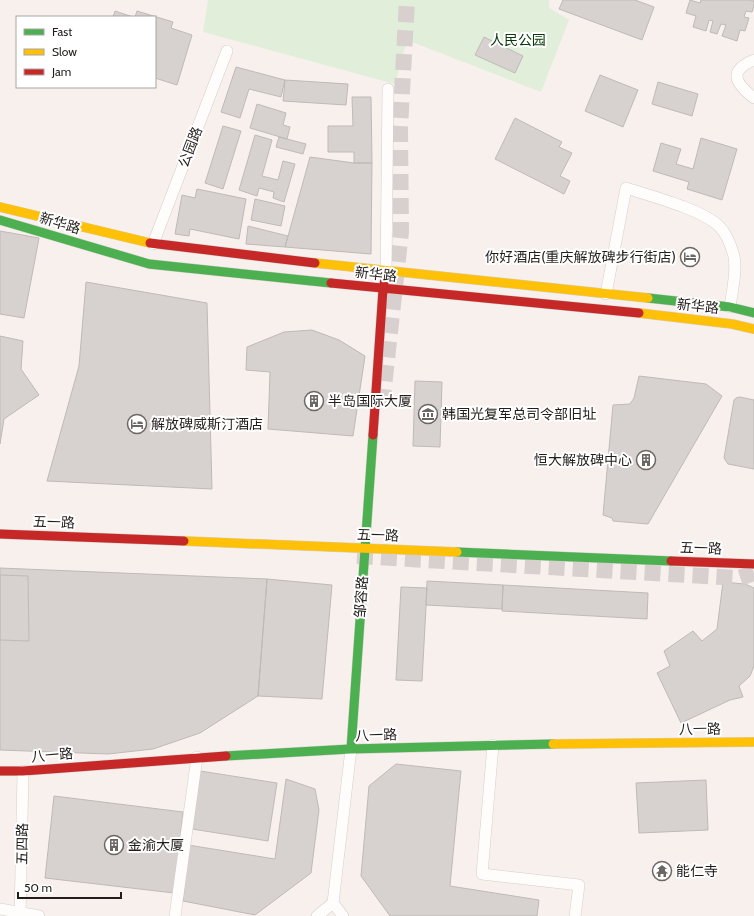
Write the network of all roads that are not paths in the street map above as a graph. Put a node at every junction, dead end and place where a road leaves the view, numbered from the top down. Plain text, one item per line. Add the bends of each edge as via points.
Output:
1 (227, 50) dead end
2 (754, 60) edge
3 (388, 90) dead end
4 (754, 98) edge
5 (0, 207) edge
6 (0, 220) edge
7 (153, 244) junction
8 (386, 271) junction
9 (383, 289) junction
10 (606, 294) junction
11 (730, 307) junction
12 (754, 313) edge
13 (754, 329) edge
14 (0, 534) edge
15 (364, 548) junction
16 (754, 564) edge
17 (754, 742) edge
18 (493, 746) junction
19 (351, 749) junction
20 (196, 757) junction
21 (0, 771) edge
22 (23, 771) junction
23 (333, 903) junction
24 (0, 909) edge
25 (20, 914) edge
26 (39, 916) edge
27 (175, 916) edge
28 (318, 916) edge
29 (343, 916) edge
30 (575, 916) edge

1 - 7 street, 公园路
2 - 4 street via 745,64 736,75 741,86
3 - 8 street
5 - 7 street, 新华路
6 - 9 street, 新华路 via 149,264
7 - 8 street, 新华路
8 - 9 street, 邹容路
8 - 10 street, 新华路
9 - 13 street, 新华路 via 605,309 732,324
9 - 15 street, 邹容路
10 - 11 street, 新华路
10 - 11 street via 626,188 690,210 720,226 728,238 734,256
11 - 12 street, 新华路
14 - 15 street, 五一路
15 - 16 street, 五一路
15 - 19 street, 邹容路
17 - 18 street, 八一路
18 - 19 street, 八一路
18 - 30 street via 482,874 579,885
19 - 20 street, 八一路
19 - 23 street, 邹容路
20 - 22 street, 八一路
20 - 27 street
21 - 22 street, 八一路
22 - 25 street, 五四路
23 - 28 street
23 - 29 street
24 - 25 street
25 - 26 street

